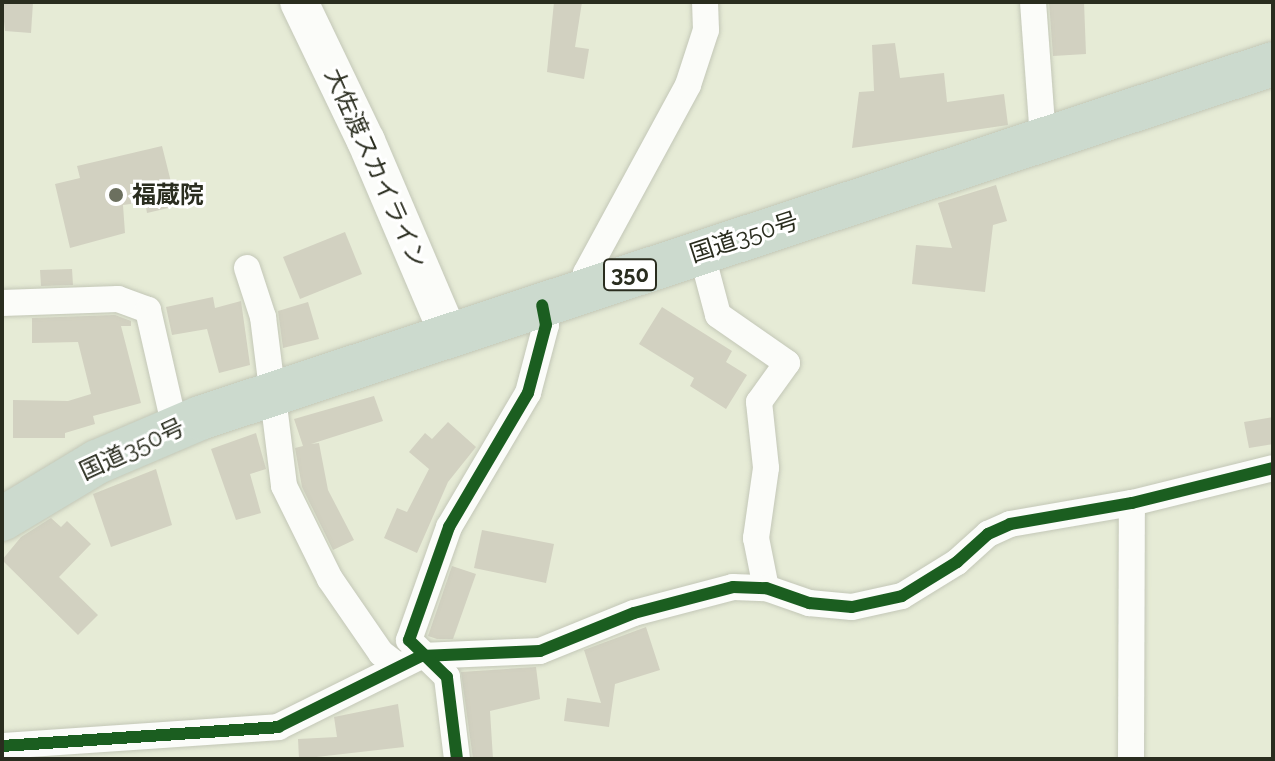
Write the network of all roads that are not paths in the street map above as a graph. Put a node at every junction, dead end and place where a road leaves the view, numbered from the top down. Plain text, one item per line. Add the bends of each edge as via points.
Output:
1 (299, 2) edge
2 (705, 2) edge
3 (1033, 2) edge
4 (1273, 64) edge
5 (1043, 139) junction
6 (701, 251) junction
7 (247, 268) dead end
8 (587, 290) junction
9 (2, 303) edge
10 (542, 305) junction
11 (449, 336) junction
12 (275, 395) junction
13 (175, 428) junction
14 (1273, 468) edge
15 (1132, 503) junction
16 (2, 519) edge
17 (766, 588) junction
18 (409, 661) junction
19 (2, 746) edge
20 (457, 759) edge
21 (1131, 759) edge

1 - 11 street, 大佐渡スカイライン via 366,141
2 - 8 street via 706,30 688,85 586,273
3 - 5 street
4 - 5 highway, 国道350号 / 350
5 - 6 highway, 国道350号 / 350
6 - 8 highway, 国道350号 / 350
6 - 17 street via 718,315 787,363 759,402 766,468 756,538
7 - 12 street via 263,317
8 - 10 highway, 国道350号 / 350
9 - 13 street via 118,299 148,310
10 - 11 highway, 国道350号 / 350
10 - 18 street via 546,325 528,393 449,527 409,640
11 - 12 highway, 国道350号 / 350
12 - 13 highway, 国道350号 / 350
12 - 18 street via 284,486 330,579 381,653
13 - 16 highway, 国道350号 / 350 via 97,462
14 - 15 street
15 - 17 street via 1010,524 902,596 852,607 809,603
15 - 21 street
17 - 18 street via 733,587 684,598 540,651
18 - 19 street via 278,727
18 - 20 street via 447,677

